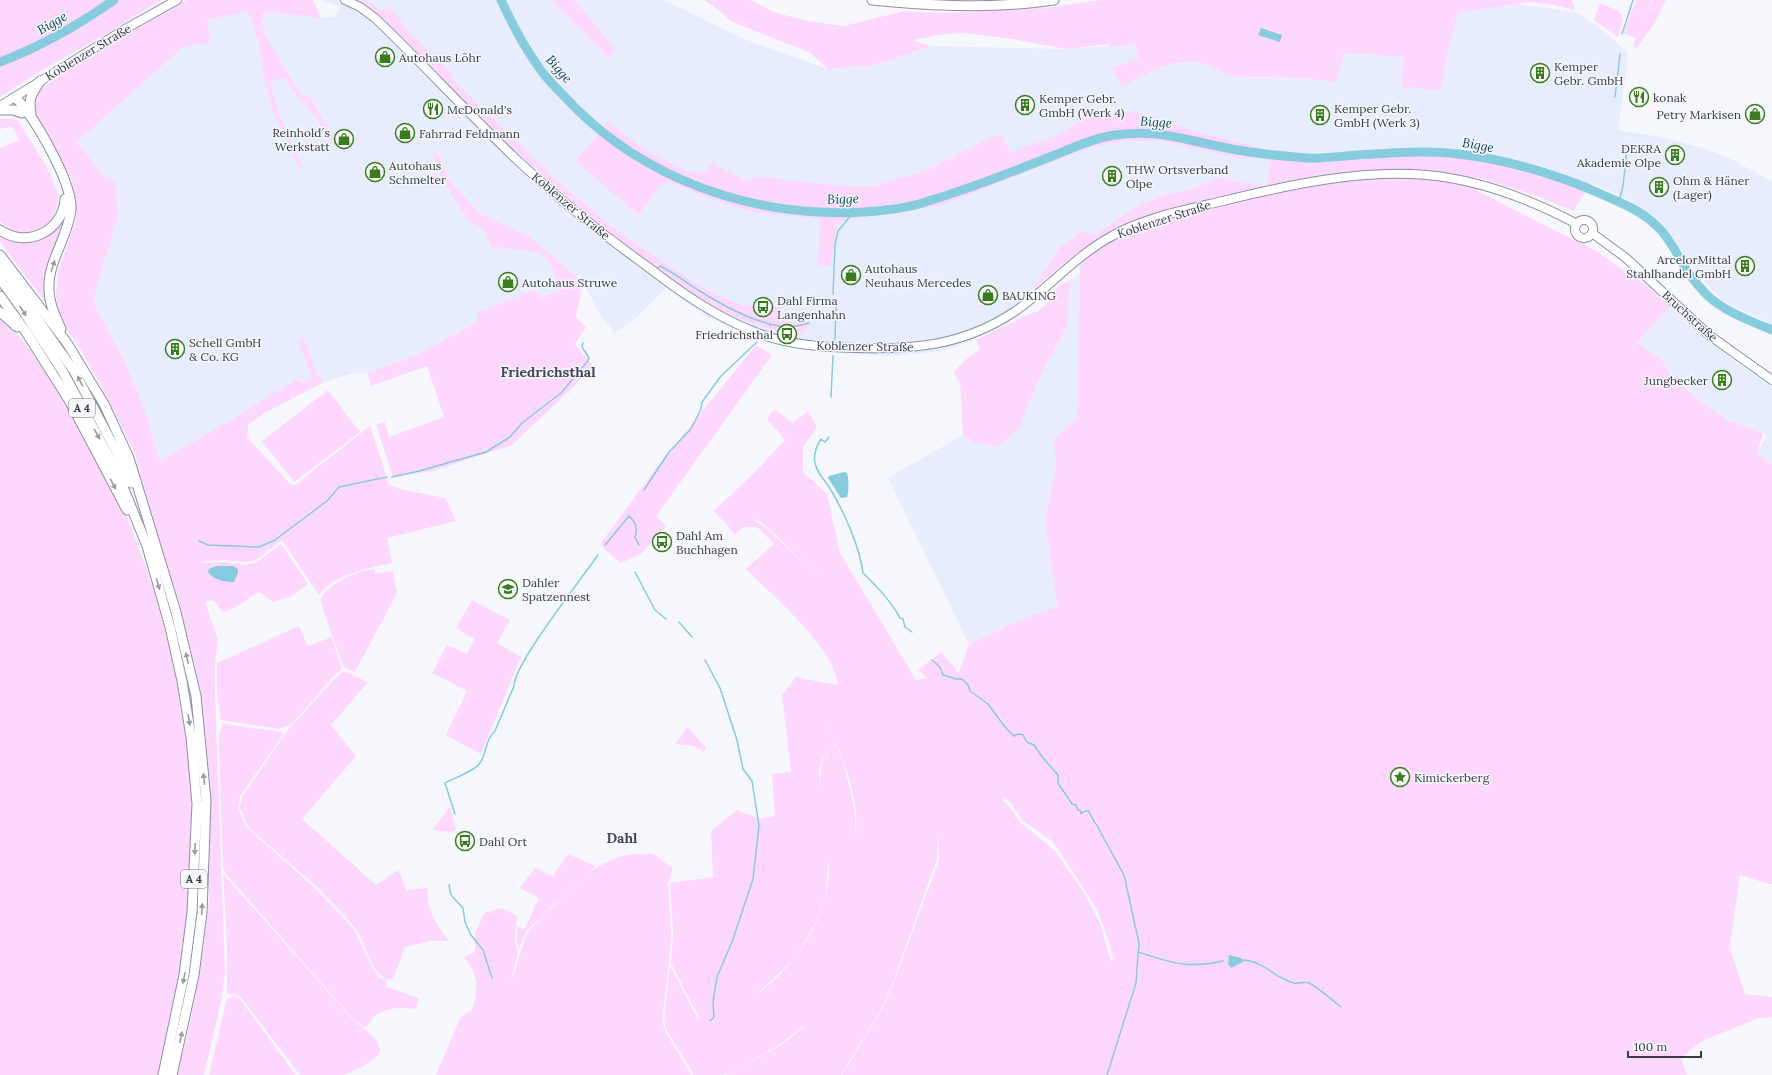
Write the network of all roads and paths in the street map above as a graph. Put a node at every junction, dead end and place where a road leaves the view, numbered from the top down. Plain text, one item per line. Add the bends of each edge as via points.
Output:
1 (177, 0) edge
2 (345, 0) edge
3 (872, 0) edge
4 (1054, 0) edge
5 (40, 81) junction
6 (15, 97) junction
7 (0, 106) edge
8 (0, 110) edge
9 (22, 114) junction
10 (32, 118) junction
11 (1577, 224) junction
12 (0, 230) edge
13 (1592, 233) junction
14 (0, 254) edge
15 (0, 266) edge
16 (0, 279) edge
17 (0, 296) edge
18 (0, 312) edge
19 (67, 343) junction
20 (41, 356) junction
21 (1772, 380) edge
22 (151, 530) junction
23 (147, 546) junction
24 (163, 1075) edge
25 (172, 1075) edge

1 - 5 main road, Koblenzer Straße
2 - 11 main road, Koblenzer Straße via 375,18 519,162 611,240 722,318 765,336 799,344 839,348 907,348 937,344 975,333 1018,309 1076,260 1114,234 1205,205 1299,184 1380,174 1450,178 1475,183 1534,202
3 - 4 highway via 932,6 984,6
5 - 6 main road, Koblenzer Straße
5 - 10 highway via 29,103
6 - 7 main road, Koblenzer Straße
6 - 9 highway
6 - 10 highway
8 - 9 highway via 14,110
9 - 12 highway via 60,177 66,193 64,210 57,223 48,231 36,236 19,237
19 -> 10 highway via 50,303 48,288 67,230 71,209 70,198 64,177
11 - 13 main road via 1582,220 1588,221 1592,226
11 - 13 main road via 1575,230 1580,238 1586,238
13 - 21 main road, Bruchstraße via 1626,258 1709,335
14 - 19 highway
22 -> 15 highway, A 4 via 125,468 74,371
16 -> 23 highway, A 4 via 63,372 117,472
17 - 20 highway
18 - 20 highway via 12,320
19 - 22 highway via 104,404 129,458
20 -> 23 highway via 69,400
25 -> 22 highway, A 4 via 194,975 202,913 206,800 196,696 176,612
23 -> 24 highway, A 4 via 182,681 192,737 197,804 192,912 184,975

